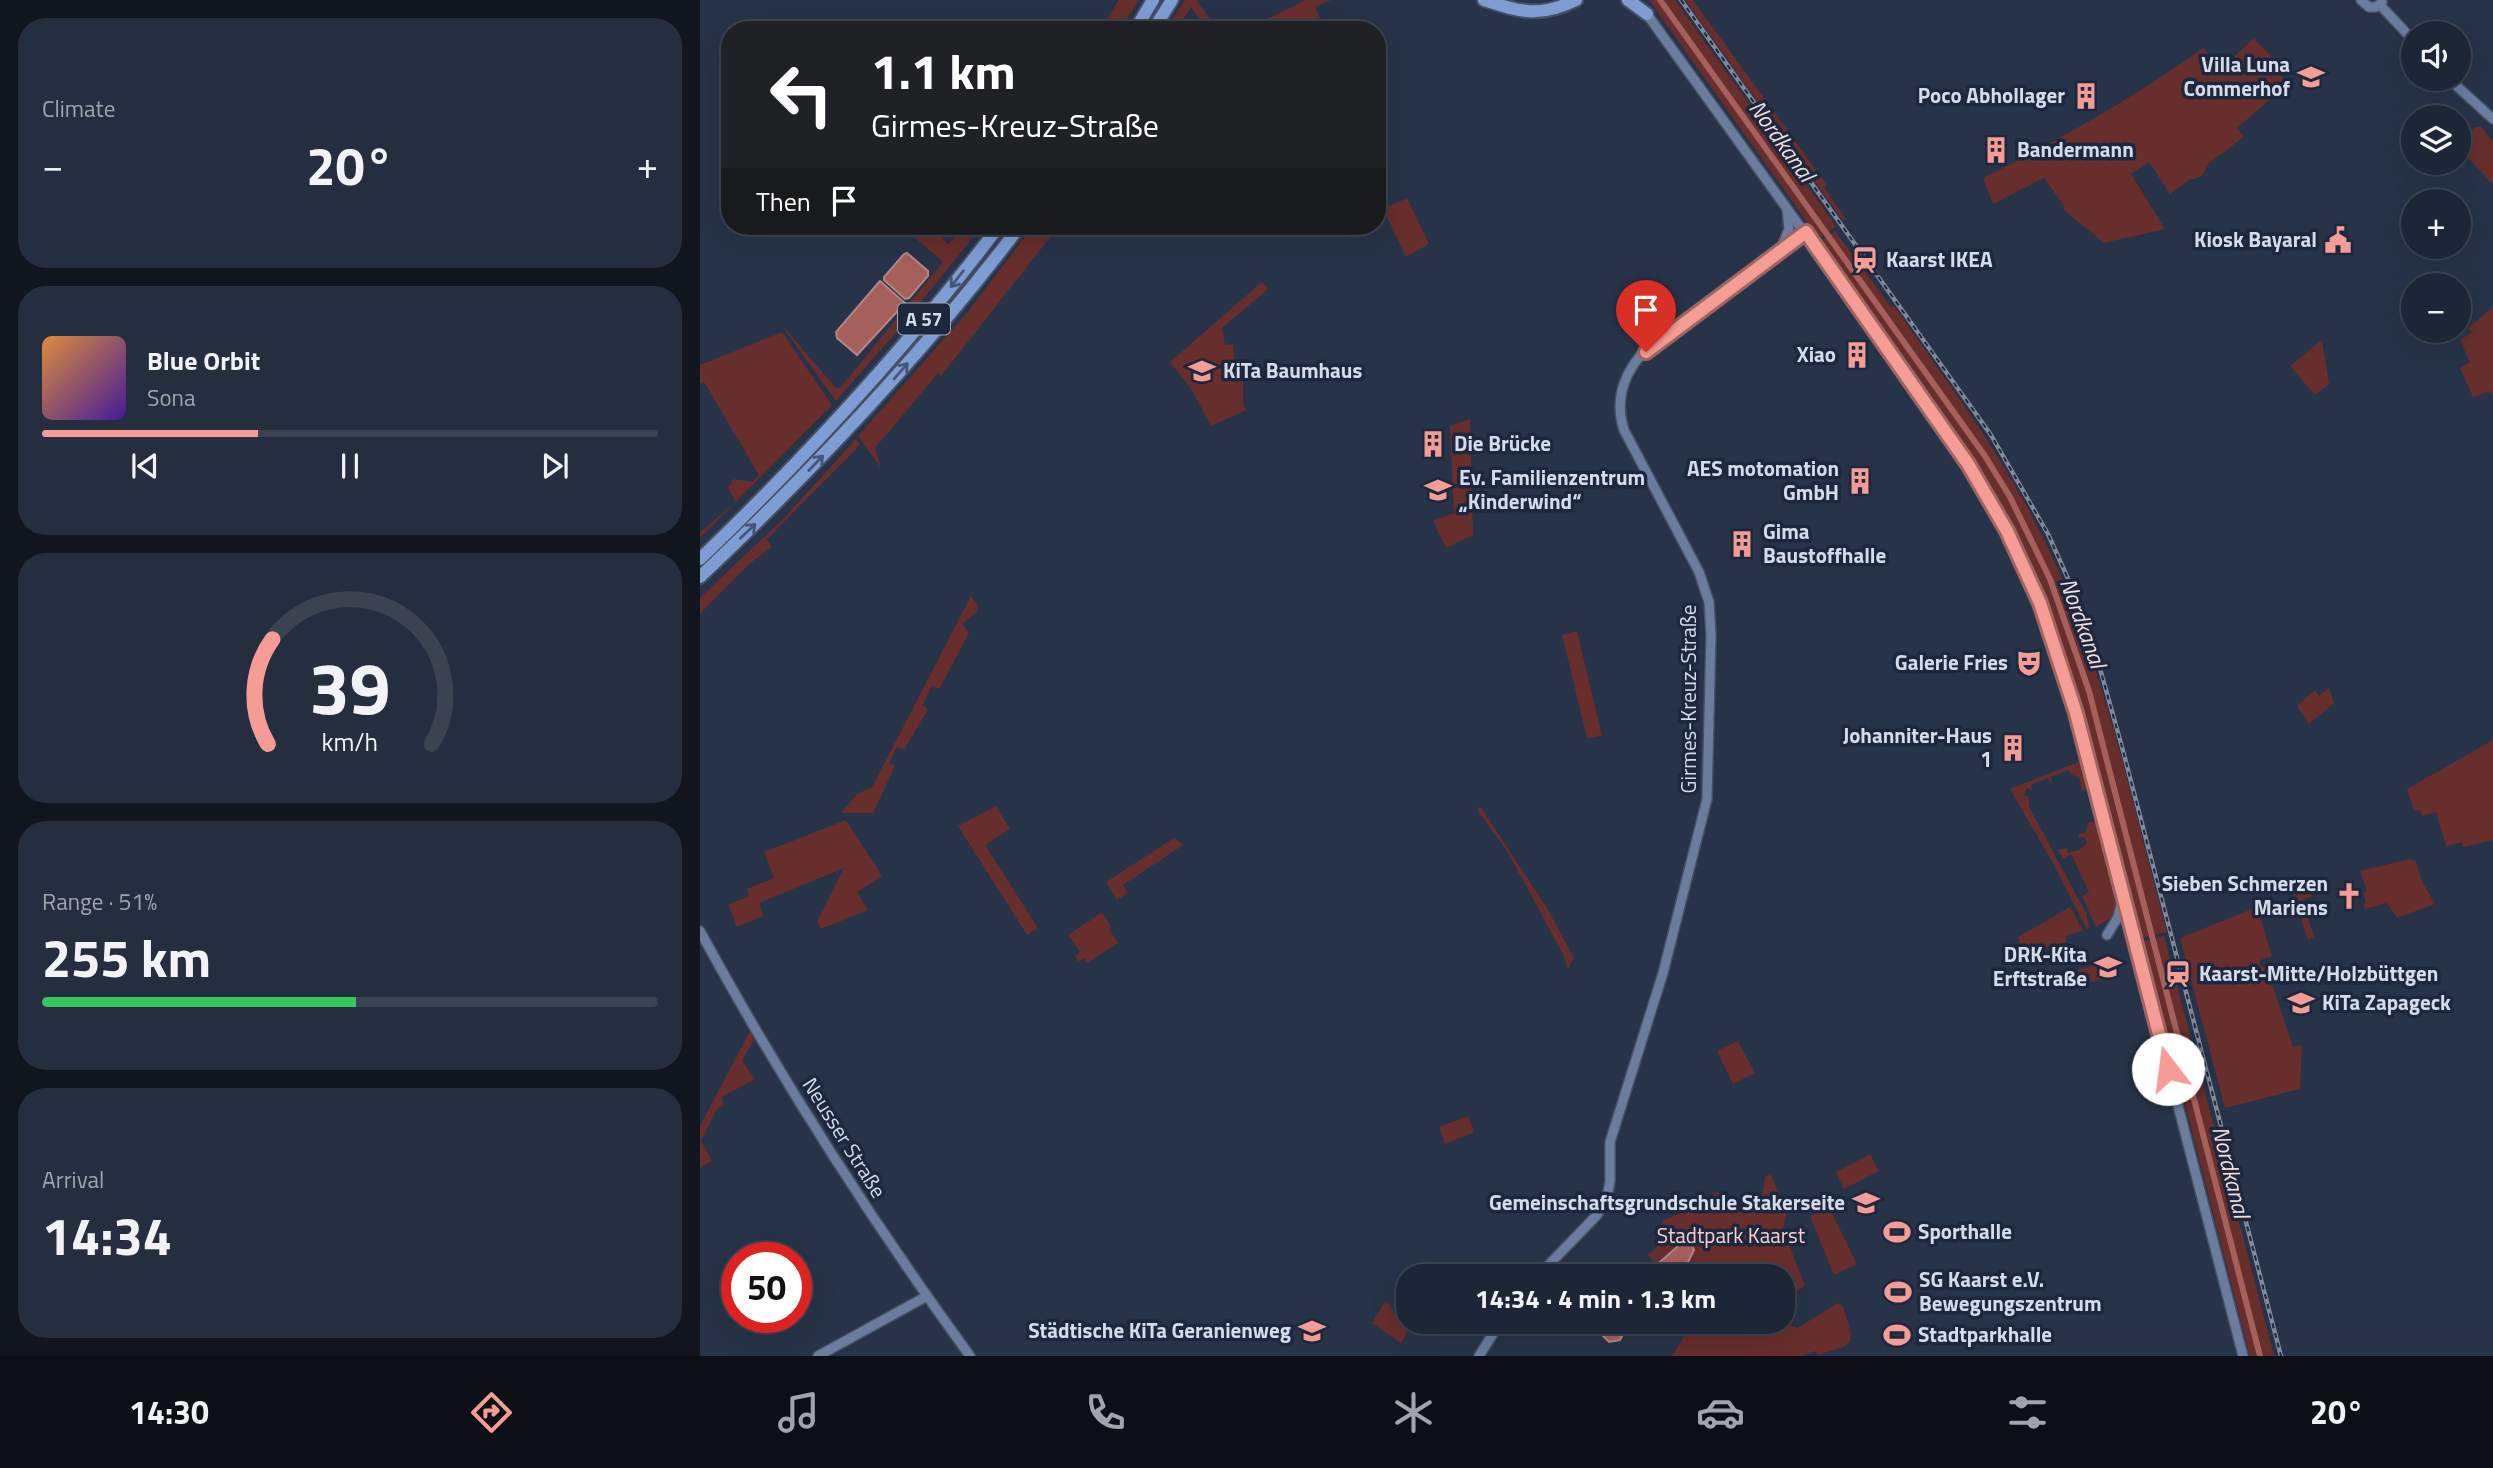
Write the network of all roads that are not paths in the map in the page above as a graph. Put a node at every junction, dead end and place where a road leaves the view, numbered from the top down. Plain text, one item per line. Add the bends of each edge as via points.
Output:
1 (1153, 0) edge
2 (1484, 0) edge
3 (1628, 0) edge
4 (1637, 0) edge
5 (2361, 0) edge
6 (1573, 1) edge
7 (1172, 2) edge
8 (2381, 2) edge
9 (1647, 14) junction
10 (1140, 21) edge
11 (1159, 21) edge
12 (2401, 26) edge
13 (2462, 91) edge
14 (2493, 119) edge
15 (1786, 205) junction
16 (1806, 232) junction
17 (992, 235) edge
18 (1013, 235) edge
19 (1780, 252) junction
20 (805, 454) junction
21 (700, 547) edge
22 (705, 563) edge
23 (700, 577) edge
24 (700, 586) edge
25 (2123, 895) junction
26 (700, 931) edge
27 (2107, 935) dead end
28 (1550, 1264) edge
29 (927, 1296) junction
30 (1493, 1334) edge
31 (818, 1356) edge
32 (970, 1356) edge
33 (1479, 1356) edge
34 (2243, 1356) edge

1 - 10 highway
2 - 6 highway via 1541,13
3 - 9 highway
4 - 9 main road
5 - 8 main road via 2369,7
7 - 11 highway
8 - 12 main road
9 - 15 main road
13 - 14 main road
15 - 16 main road
15 - 19 main road via 1790,229
16 - 19 main road, Girmes-Kreuz-Straße
16 - 25 main road via 1957,446 2022,564 2064,673
17 -> 20 highway, A 57
22 -> 18 highway, A 57 via 856,422
19 - 28 main road, Girmes-Kreuz-Straße via 1640,356 1620,396 1624,430 1699,572 1709,602 1707,799 1663,973 1609,1142 1607,1198 1597,1215
20 - 21 highway
20 - 22 highway, A 57
22 - 23 highway, A 57
22 - 24 highway
25 - 27 main road via 2118,917
25 - 34 main road
26 - 29 main road, Neusser Straße via 836,1160
29 - 31 main road
29 - 32 main road, Neusser Straße
30 - 33 main road

